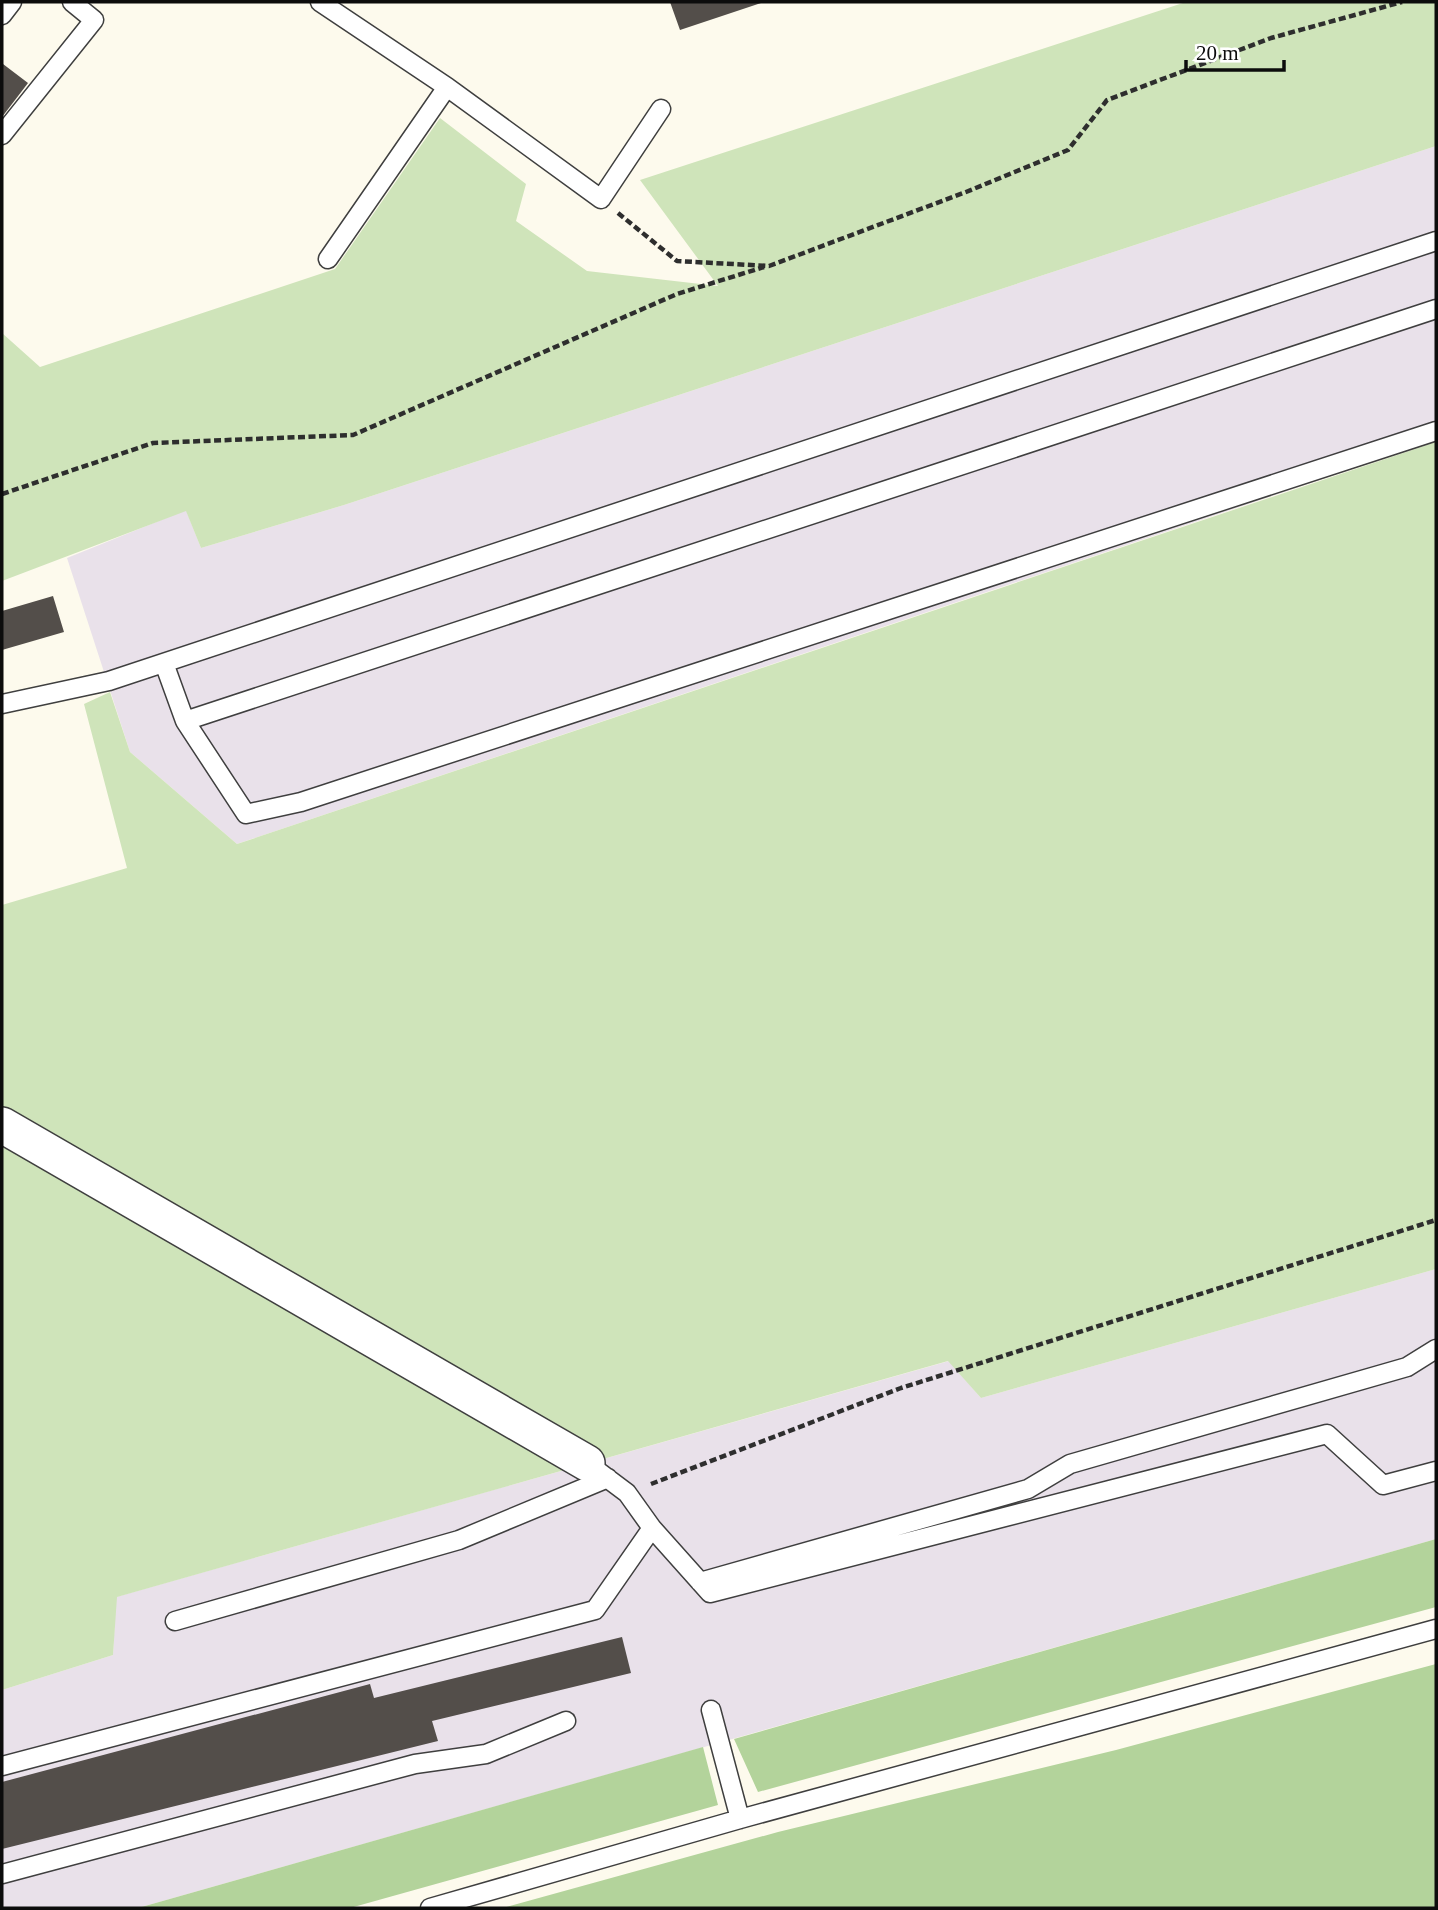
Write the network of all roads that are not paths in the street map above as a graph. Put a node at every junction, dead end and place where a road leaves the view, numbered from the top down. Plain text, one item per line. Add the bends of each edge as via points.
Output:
1 (12, 2) edge
2 (72, 2) edge
3 (320, 2) edge
4 (2, 15) edge
5 (447, 87) junction
6 (661, 109) dead end
7 (2, 135) edge
8 (1436, 241) edge
9 (328, 259) dead end
10 (1436, 309) edge
11 (1436, 431) edge
12 (163, 663) junction
13 (2, 704) edge
14 (186, 721) junction
15 (2, 1125) edge
16 (1436, 1349) edge
17 (598, 1470) junction
18 (1436, 1471) edge
19 (652, 1528) junction
20 (700, 1582) junction
21 (175, 1621) dead end
22 (1436, 1629) edge
23 (712, 1710) dead end
24 (566, 1721) dead end
25 (2, 1766) edge
26 (740, 1819) junction
27 (2, 1874) edge
28 (430, 1908) edge

1 - 4 lane
2 - 7 lane via 93,20
3 - 5 lane
5 - 6 lane via 601,199
5 - 9 lane
8 - 12 lane
10 - 14 lane
11 - 14 lane via 301,802 246,814
12 - 13 lane via 108,681
12 - 14 lane
15 - 17 street
16 - 20 lane via 1407,1367 1070,1464 1027,1489
17 - 19 lane via 627,1493
17 - 21 lane via 459,1540
18 - 20 lane via 1383,1485 1327,1434 710,1593
19 - 20 lane
19 - 25 lane via 595,1610
22 - 26 lane
23 - 26 lane
24 - 27 lane via 486,1754 415,1764
26 - 28 lane

